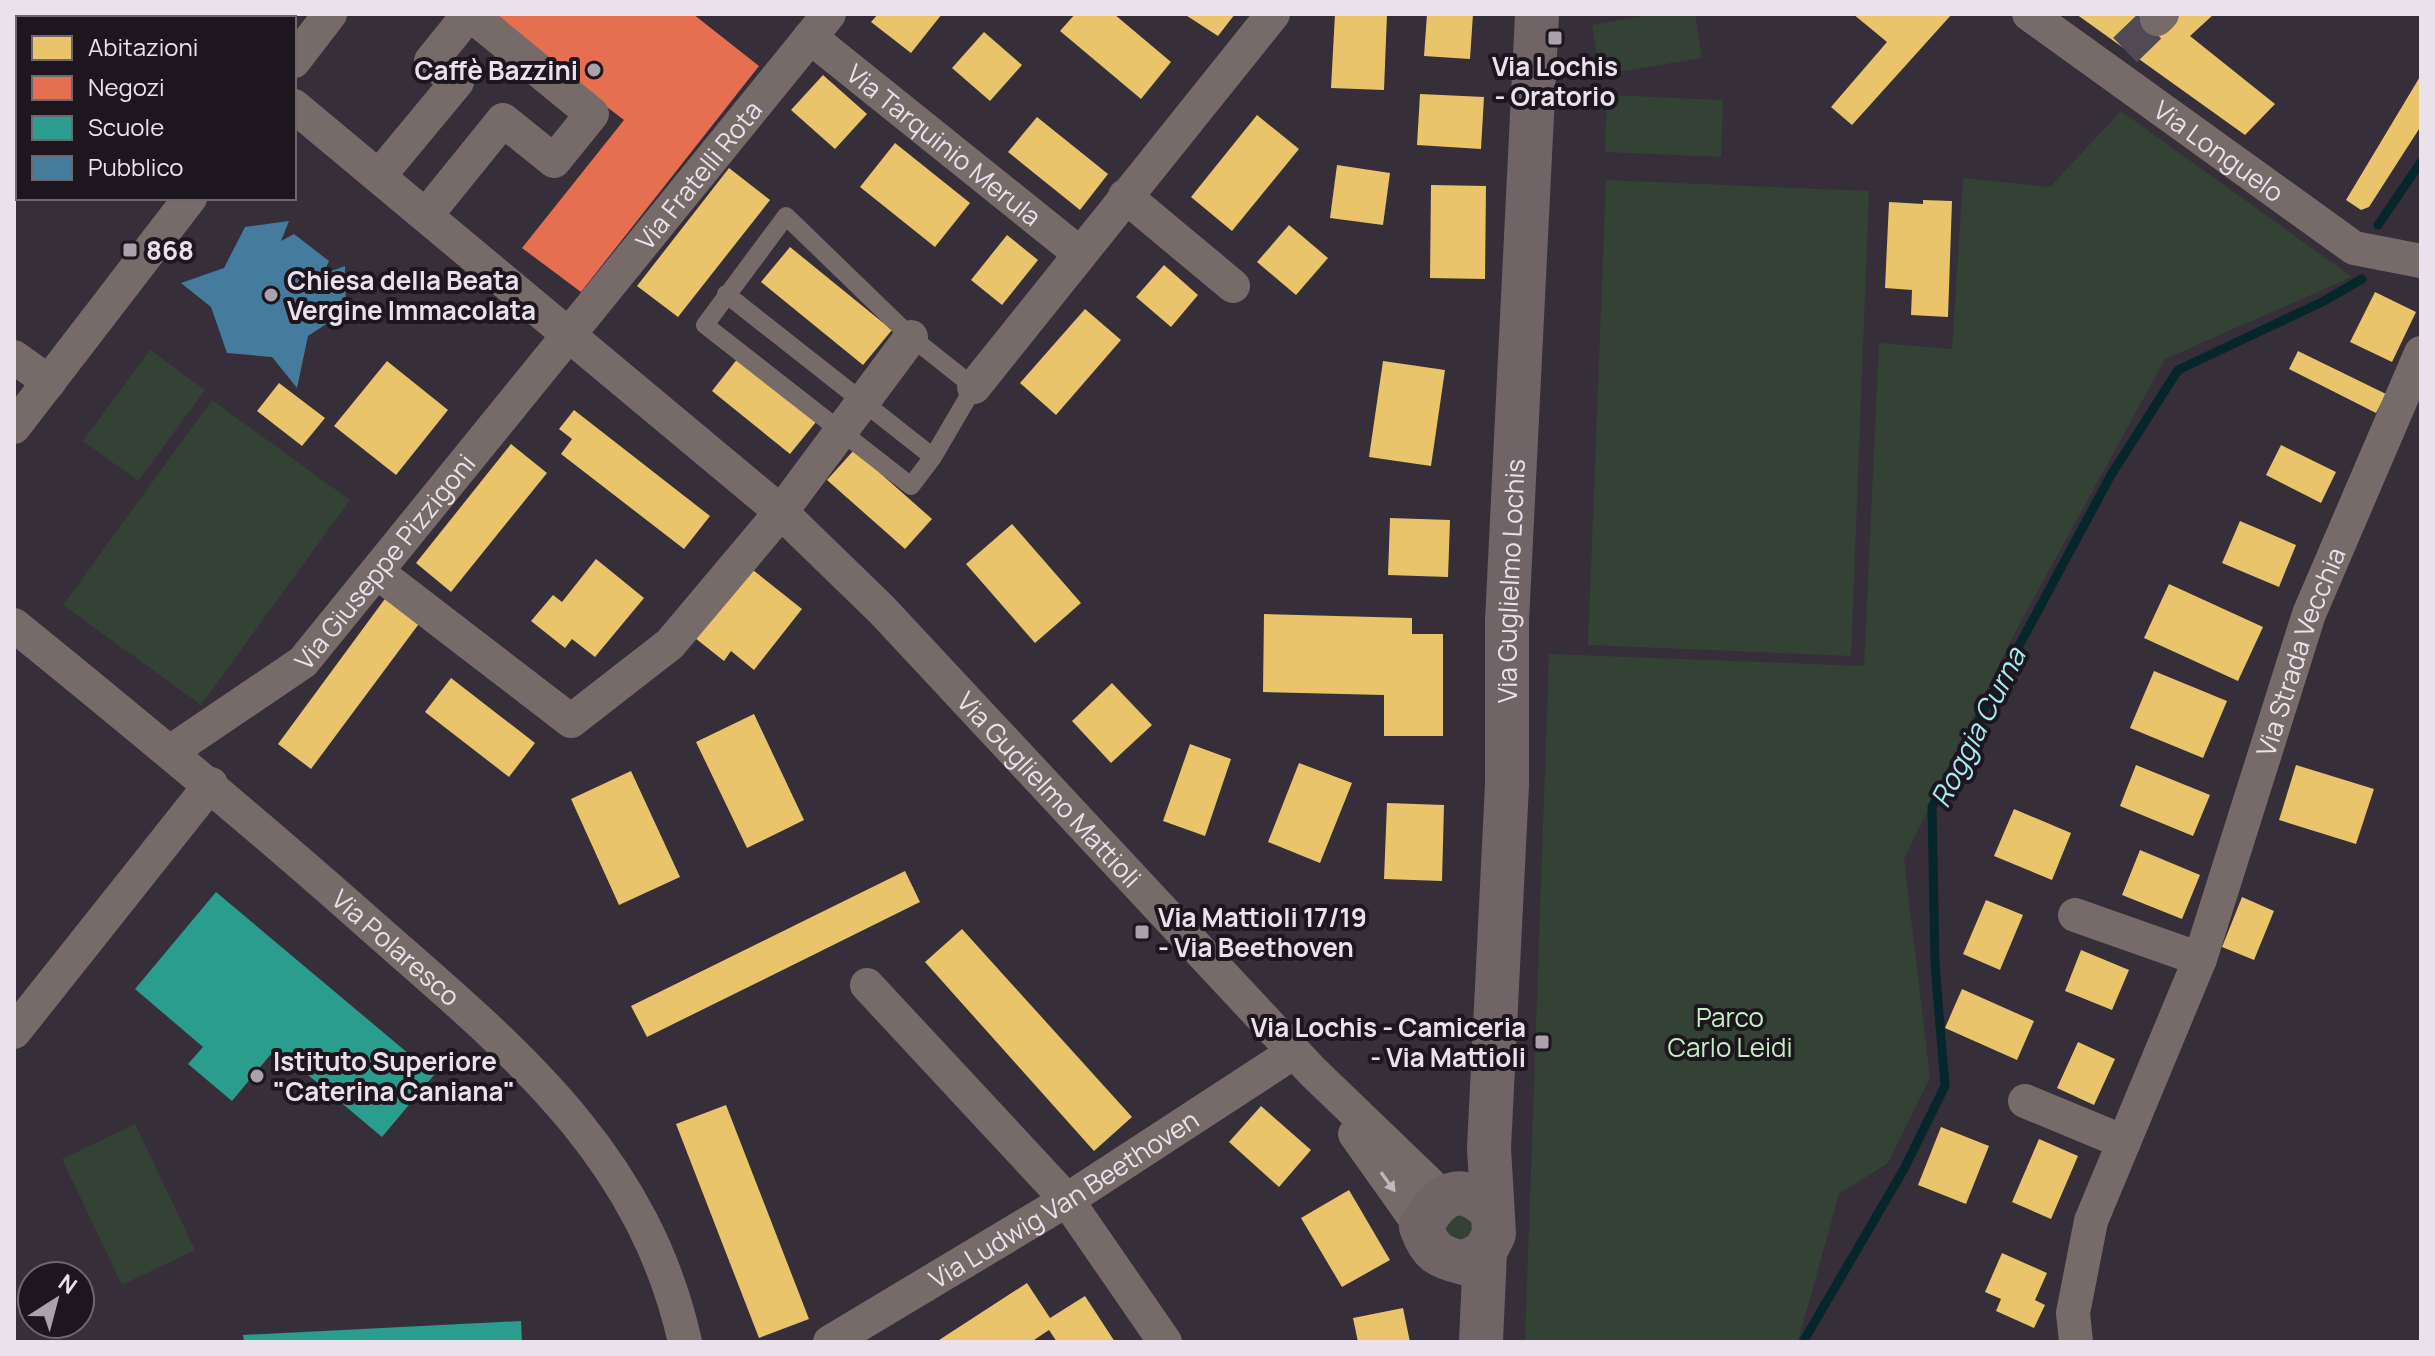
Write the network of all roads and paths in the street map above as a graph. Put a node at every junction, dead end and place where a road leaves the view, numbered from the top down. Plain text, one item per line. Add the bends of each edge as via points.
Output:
1 (330, 14) edge
2 (469, 14) edge
3 (1273, 14) edge
4 (1537, 14) edge
5 (2029, 14) edge
6 (820, 25) edge
7 (296, 58) edge
8 (296, 108) edge
9 (379, 176) junction
10 (1125, 196) junction
11 (188, 200) edge
12 (427, 214) junction
13 (1079, 253) junction
14 (2421, 261) edge
15 (1233, 286) dead end
16 (726, 294) junction
17 (569, 336) junction
18 (911, 337) junction
19 (2421, 353) edge
20 (14, 357) edge
21 (49, 382) junction
22 (974, 387) junction
23 (862, 403) junction
24 (14, 427) edge
25 (840, 433) junction
26 (933, 457) junction
27 (781, 512) junction
28 (377, 572) junction
29 (14, 625) edge
30 (170, 752) junction
31 (211, 784) junction
32 (2075, 915) dead end
33 (2200, 959) junction
34 (867, 985) dead end
35 (14, 1032) edge
36 (1303, 1062) junction
37 (2025, 1101) dead end
38 (2124, 1142) junction
39 (1067, 1200) junction
40 (1457, 1223) junction
41 (685, 1342) edge
42 (830, 1342) edge
43 (1165, 1342) edge
44 (1467, 1342) edge
45 (1481, 1342) edge
46 (2076, 1342) edge

1 - 7 street
2 - 9 street via 431,61 457,82
2 - 12 street via 592,114 554,161 503,120
3 - 10 street
4 - 40 street, Via Guglielmo Lochis via 1507,621 1507,785 1489,1148
5 - 14 street, Via Longuelo via 2116,59 2354,248
6 - 13 street, Via Tarquinio Merula
6 - 17 street, Via Fratelli Rota
8 - 9 street, Via Guglielmo Mattioli
9 - 12 street, Via Guglielmo Mattioli
10 - 13 street
10 - 15 street
11 - 21 street
12 - 17 street, Via Guglielmo Mattioli
13 - 22 street
16 - 18 lane via 786,216
16 - 23 lane
16 - 25 lane via 705,325
17 - 27 street, Via Guglielmo Mattioli
17 - 28 street, Via Giuseppe Pizzigoni
18 - 22 lane
18 - 23 street
19 - 33 street, Via Strada Vecchia via 2309,614
20 - 21 street
21 - 24 street
22 - 26 lane
23 - 25 street
23 - 26 lane
25 - 26 lane via 911,486
25 - 27 street
27 - 28 street via 670,644 571,721
27 - 36 street, Via Guglielmo Mattioli via 882,610
28 - 30 street, Via Giuseppe Pizzigoni via 303,662
29 - 30 street, Via Polaresco
30 - 31 street, Via Polaresco
31 - 35 street
31 - 41 street, Via Polaresco via 531,1069 593,1143 636,1206 674,1291
32 - 33 street
33 - 38 street, Via Strada Vecchia
34 - 39 street
36 - 39 street, Via Ludwig Van Beethoven
36 - 40 street, Via Guglielmo Mattioli
37 - 38 street
38 - 46 street, Via Strada Vecchia via 2091,1221 2073,1313
39 - 42 street, Via Ludwig Van Beethoven
39 - 43 street
40 - 44 street, Via Guglielmo Mattioli
40 - 45 street, Via Guglielmo Lochis

